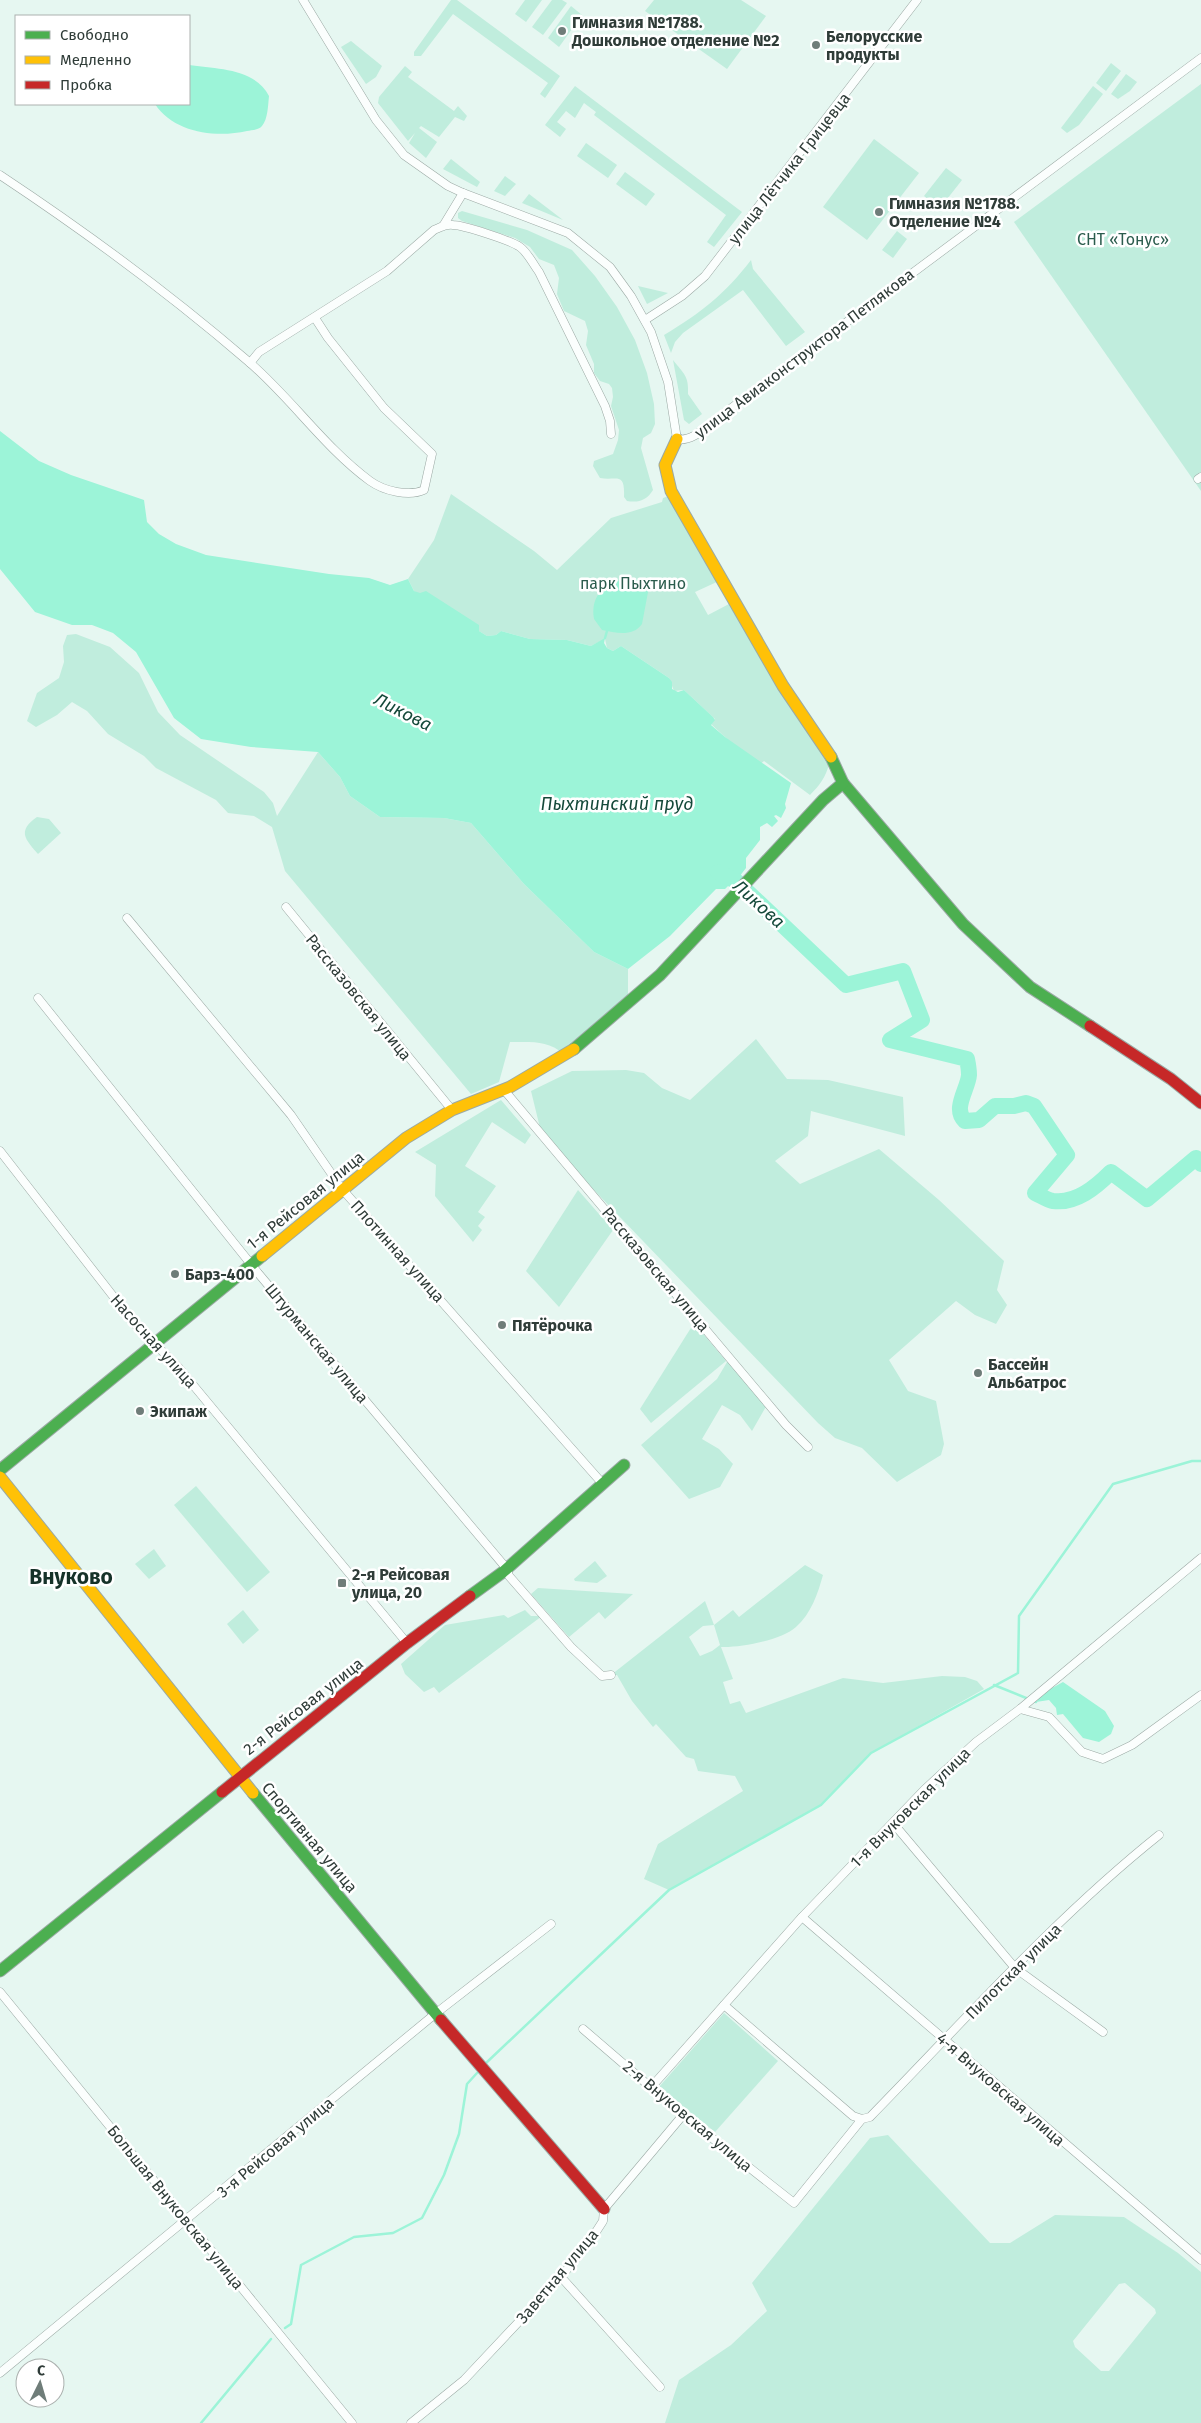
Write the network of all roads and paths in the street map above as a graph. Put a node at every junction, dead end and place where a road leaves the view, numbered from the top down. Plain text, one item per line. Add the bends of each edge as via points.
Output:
1 (304, 0) edge
2 (917, 0) edge
3 (1201, 58) edge
4 (0, 175) edge
5 (463, 193) junction
6 (443, 226) junction
7 (315, 318) junction
8 (645, 320) junction
9 (250, 363) junction
10 (611, 434) dead end
11 (677, 439) junction
12 (843, 784) junction
13 (286, 907) dead end
14 (127, 918) dead end
15 (38, 998) dead end
16 (504, 1090) junction
17 (1201, 1103) edge
18 (452, 1110) junction
19 (0, 1151) edge
20 (342, 1189) junction
21 (252, 1264) junction
22 (153, 1344) junction
23 (808, 1448) dead end
24 (624, 1466) dead end
25 (0, 1470) edge
26 (0, 1477) edge
27 (602, 1483) junction
28 (1201, 1558) edge
29 (506, 1569) junction
30 (407, 1643) junction
31 (611, 1675) dead end
32 (1201, 1695) edge
33 (1020, 1709) junction
34 (239, 1777) junction
35 (893, 1823) junction
36 (1159, 1835) dead end
37 (802, 1917) junction
38 (551, 1924) dead end
39 (1015, 1968) junction
40 (0, 1971) edge
41 (0, 1992) edge
42 (724, 2005) junction
43 (435, 2014) junction
44 (583, 2029) dead end
45 (1104, 2032) dead end
46 (945, 2040) junction
47 (655, 2090) junction
48 (683, 2115) junction
49 (862, 2119) junction
50 (794, 2203) joint
51 (604, 2209) junction
52 (187, 2220) junction
53 (1201, 2260) edge
54 (561, 2277) junction
55 (0, 2372) edge
56 (660, 2387) dead end
57 (352, 2423) edge
58 (412, 2423) edge

1 - 5 street, улица Авиаконструктора Петлякова via 376,120 404,155
2 - 8 street, улица Лётчика Грицевца via 705,276 682,296
3 - 11 street, улица Авиаконструктора Петлякова via 714,421 690,438
4 - 9 street via 87,234
5 - 6 street
5 - 8 street, улица Авиаконструктора Петлякова via 568,233 610,267
6 - 7 street via 434,230 387,271
6 - 10 street via 454,225 505,240 520,247 527,255 539,272 597,388 610,421
7 - 9 street via 259,352
7 - 9 street via 384,408 432,454 424,490 392,491 372,482 335,452
8 - 11 street, улица Авиаконструктора Петлякова via 665,372
11 - 12 street via 666,465 671,491 783,686 833,760
12 - 16 street, 1-я Рейсовая улица via 823,800 660,975 575,1048
12 - 17 street via 963,924 1030,987 1171,1079
13 - 18 street, Рассказовская улица
14 - 20 street, Плотинная улица via 291,1116
15 - 21 street, Штурманская улица
16 - 18 street, 1-я Рейсовая улица
16 - 23 street, Рассказовская улица
18 - 20 street, 1-я Рейсовая улица via 406,1138
19 - 22 street, Насосная улица
20 - 21 street, 1-я Рейсовая улица
20 - 27 street, Плотинная улица
21 - 22 street, 1-я Рейсовая улица
21 - 29 street, Штурманская улица
22 - 25 street, 1-я Рейсовая улица
22 - 30 street, Насосная улица via 179,1368
24 - 27 street, 2-я Рейсовая улица
26 - 34 street, Спортивная улица
27 - 29 street, 2-я Рейсовая улица
28 - 33 street, 1-я Внуковская улица
29 - 30 street, 2-я Рейсовая улица
29 - 31 street, Штурманская улица via 571,1647 602,1676
30 - 34 street, 2-я Рейсовая улица
32 - 33 street via 1132,1745 1102,1759 1082,1752 1049,1717
33 - 35 street, 1-я Внуковская улица via 976,1742
34 - 40 street, 2-я Рейсовая улица
34 - 43 street, Спортивная улица
35 - 37 street, 1-я Внуковская улица
35 - 39 street
36 - 39 street, Пилотская улица via 1112,1872
37 - 42 street, 1-я Внуковская улица
37 - 46 street, 4-я Внуковская улица
38 - 43 street, 3-я Рейсовая улица
39 - 45 street
39 - 46 street, Пилотская улица
41 - 52 street, Большая Внуковская улица
42 - 47 street, 1-я Внуковская улица via 654,2084
42 - 49 street via 852,2116
43 - 51 street, Спортивная улица
43 - 52 street, 3-я Рейсовая улица
44 - 47 street, 2-я Внуковская улица
46 - 49 street, Пилотская улица via 870,2117
46 - 53 street, 4-я Внуковская улица
47 - 48 street, 2-я Внуковская улица
48 - 50 street, 2-я Внуковская улица
48 - 51 street, Заветная улица
49 - 50 street, Пилотская улица
51 - 54 street, Заветная улица via 603,2221
52 - 55 street, 3-я Рейсовая улица
52 - 57 street, Большая Внуковская улица
54 - 56 street
54 - 58 street, Заветная улица via 464,2380

